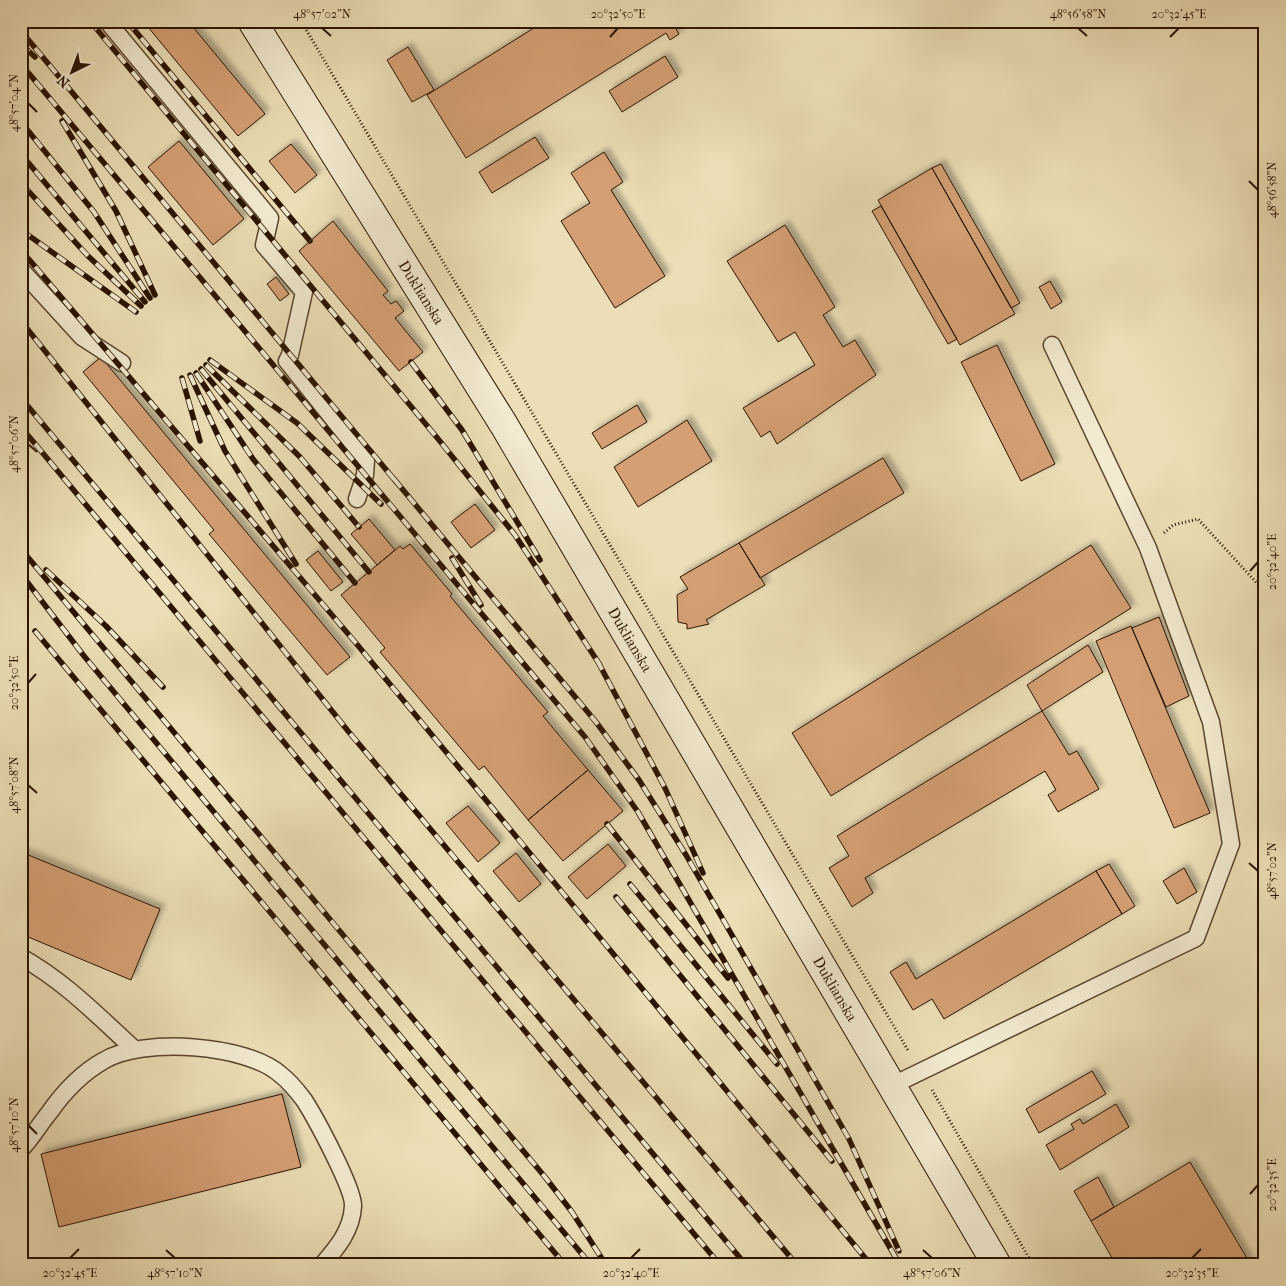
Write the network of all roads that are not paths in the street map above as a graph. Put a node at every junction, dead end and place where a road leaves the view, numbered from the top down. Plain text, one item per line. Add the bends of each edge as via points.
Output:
1 (107, 21) edge
2 (252, 21) edge
3 (21, 270) edge
4 (1052, 345) dead end
5 (122, 363) dead end
6 (357, 499) dead end
7 (21, 957) edge
8 (132, 1048) junction
9 (891, 1086) junction
10 (21, 1149) edge
11 (322, 1265) edge
12 (997, 1265) edge

1 - 6 lane via 270,218 264,245 304,292 287,361 366,460
2 - 9 street, Duklianska via 504,425
3 - 5 lane via 82,337
4 - 9 lane via 1148,548 1211,722 1231,844 1196,938
7 - 8 lane via 45,971 81,1000
8 - 10 lane via 104,1060 70,1087
8 - 11 lane via 155,1046 224,1051 280,1074 304,1099 347,1183 354,1205 349,1226 337,1249
9 - 12 street, Duklianska

